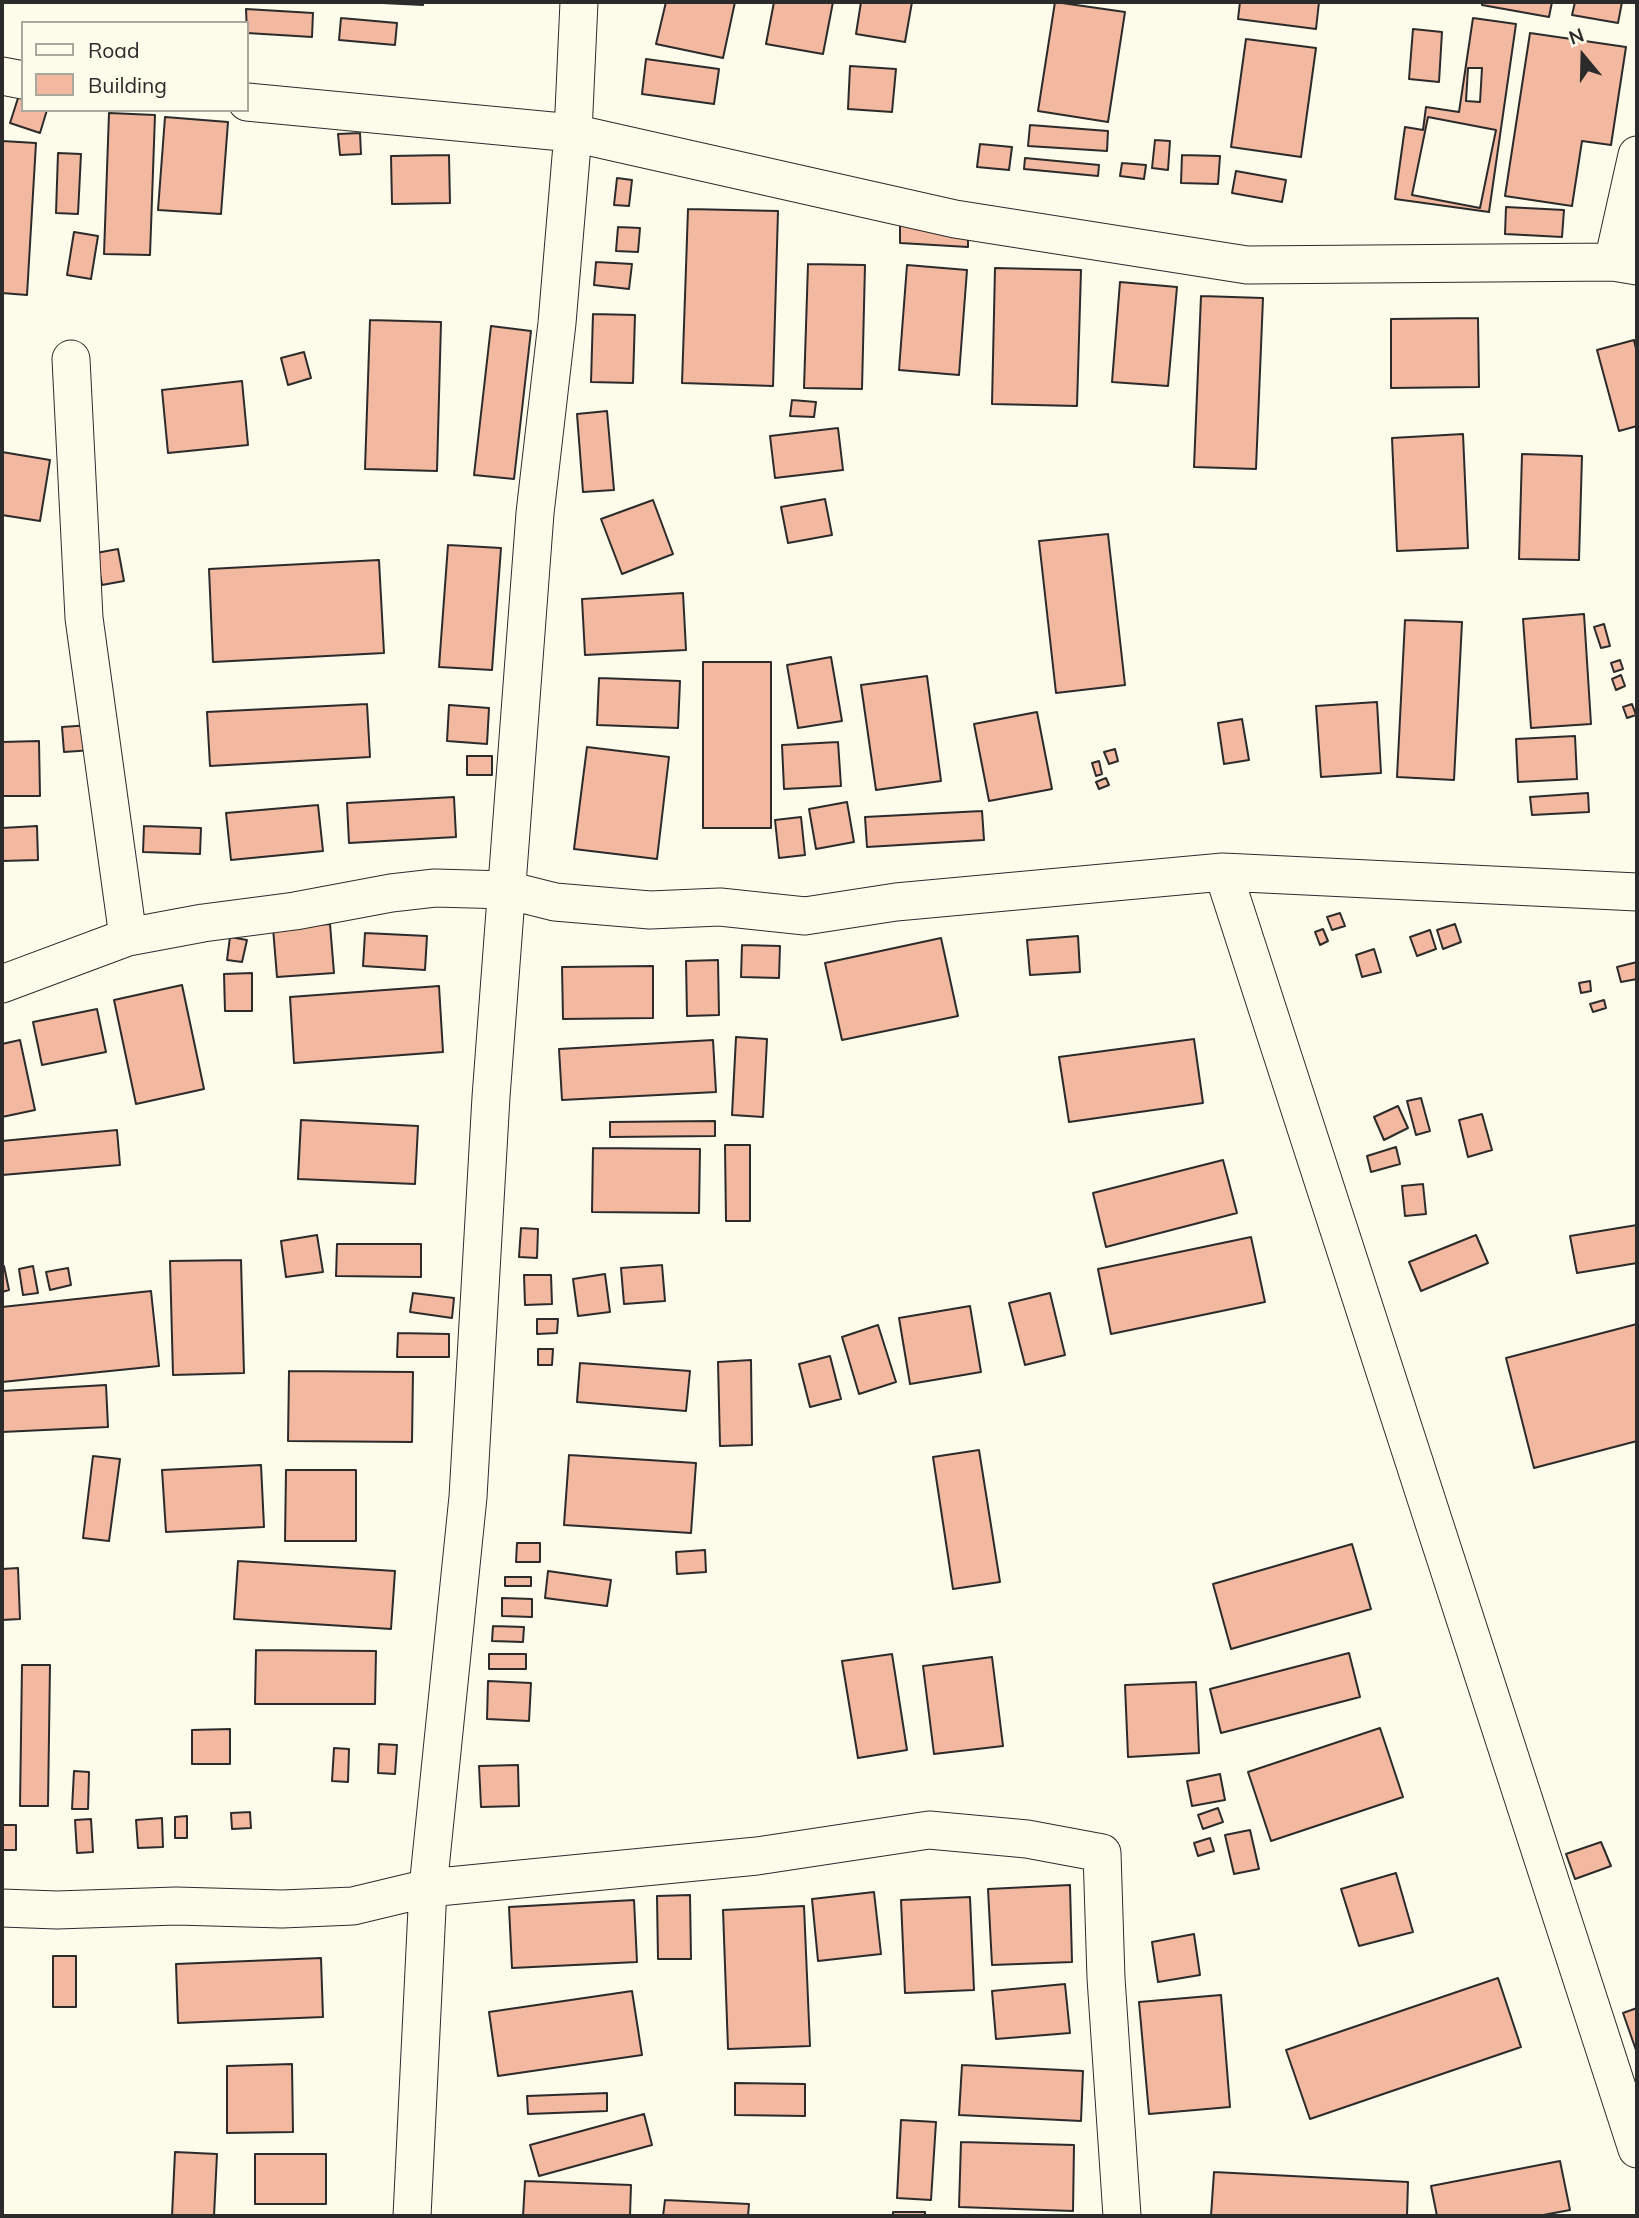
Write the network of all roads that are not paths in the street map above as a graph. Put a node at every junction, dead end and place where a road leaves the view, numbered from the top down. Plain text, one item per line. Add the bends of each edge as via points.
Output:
1 (579, 2) edge
2 (2, 76) edge
3 (21, 80) edge
4 (248, 102) edge
5 (573, 133) junction
6 (1637, 155) edge
7 (1625, 264) edge
8 (71, 359) dead end
9 (1223, 872) junction
10 (508, 890) junction
11 (1637, 892) edge
12 (128, 937) junction
13 (2, 984) edge
14 (428, 1888) junction
15 (2, 1908) edge
16 (1637, 2149) edge
17 (412, 2216) edge
18 (1122, 2216) edge

1 - 5 street
2 - 3 street
4 - 5 street
5 - 7 street via 956,219 1247,265
5 - 10 street via 536,513
6 - 7 street
8 - 12 street via 84,618
9 - 10 street via 896,902 805,916 720,907 650,910 599,906 555,902
9 - 11 street
9 - 16 street
10 - 12 street via 435,888 391,893
10 - 14 street via 468,1497
12 - 13 street
14 - 15 street via 353,1906
14 - 17 street
14 - 18 street via 757,1856 929,1830 1027,1839 1102,1853

